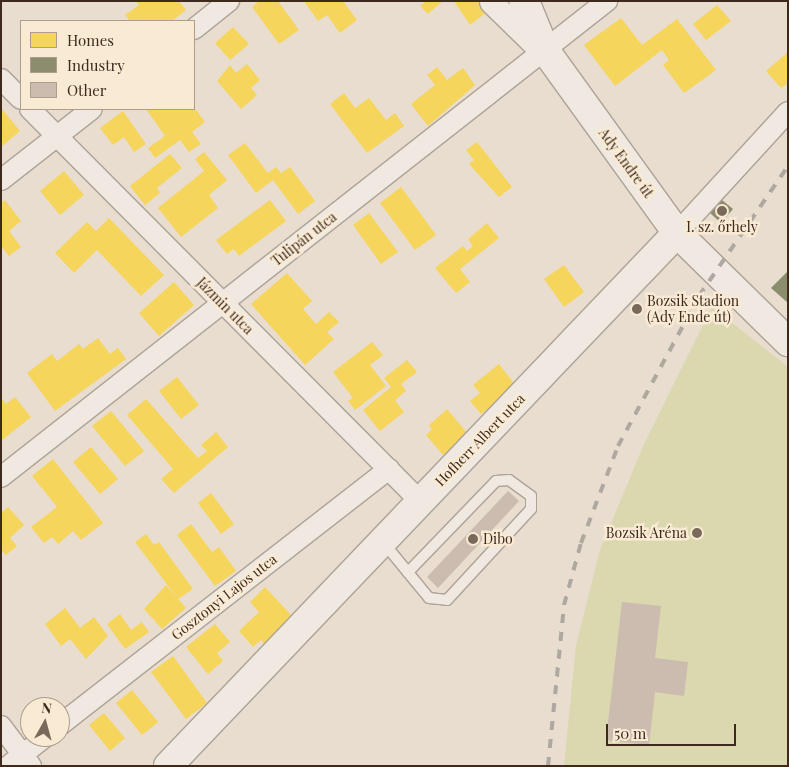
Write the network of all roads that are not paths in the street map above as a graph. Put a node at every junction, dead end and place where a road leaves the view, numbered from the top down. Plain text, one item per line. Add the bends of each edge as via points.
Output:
1 (229, 1) edge
2 (494, 1) edge
3 (525, 1) edge
4 (607, 1) edge
5 (195, 28) edge
6 (545, 50) junction
7 (1, 79) edge
8 (20, 99) edge
9 (31, 110) edge
10 (91, 110) edge
11 (788, 112) edge
12 (57, 136) junction
13 (1, 180) edge
14 (677, 233) junction
15 (223, 303) junction
16 (788, 342) edge
17 (389, 469) junction
18 (1, 477) edge
19 (421, 502) junction
20 (383, 542) junction
21 (408, 572) junction
22 (70, 717) edge
23 (1, 726) edge
24 (35, 747) edge
25 (20, 762) edge
26 (168, 766) edge

1 - 5 street
2 - 6 street, Ady Endre út
3 - 6 street, Ady Endre út
4 - 6 street, Tulipán utca
6 - 14 street, Ady Endre út
6 - 15 street, Tulipán utca
7 - 8 street
9 - 12 street, Jázmin utca
10 - 12 street
11 - 14 street, Hofherr Albert utca
12 - 13 street
12 - 15 street, Jázmin utca
14 - 16 street, Ady Endre út
14 - 19 street, Hofherr Albert utca
15 - 17 street, Jázmin utca
15 - 18 street, Tulipán utca
17 - 19 street, Jázmin utca
17 - 22 street, Gosztonyi Lajos utca
19 - 20 street, Hofherr Albert utca
20 - 21 lane
20 - 26 street, Hofherr Albert utca
21 - 21 lane via 496,481 509,480 531,496 531,509 447,600 429,598
23 - 25 street
24 - 25 street

